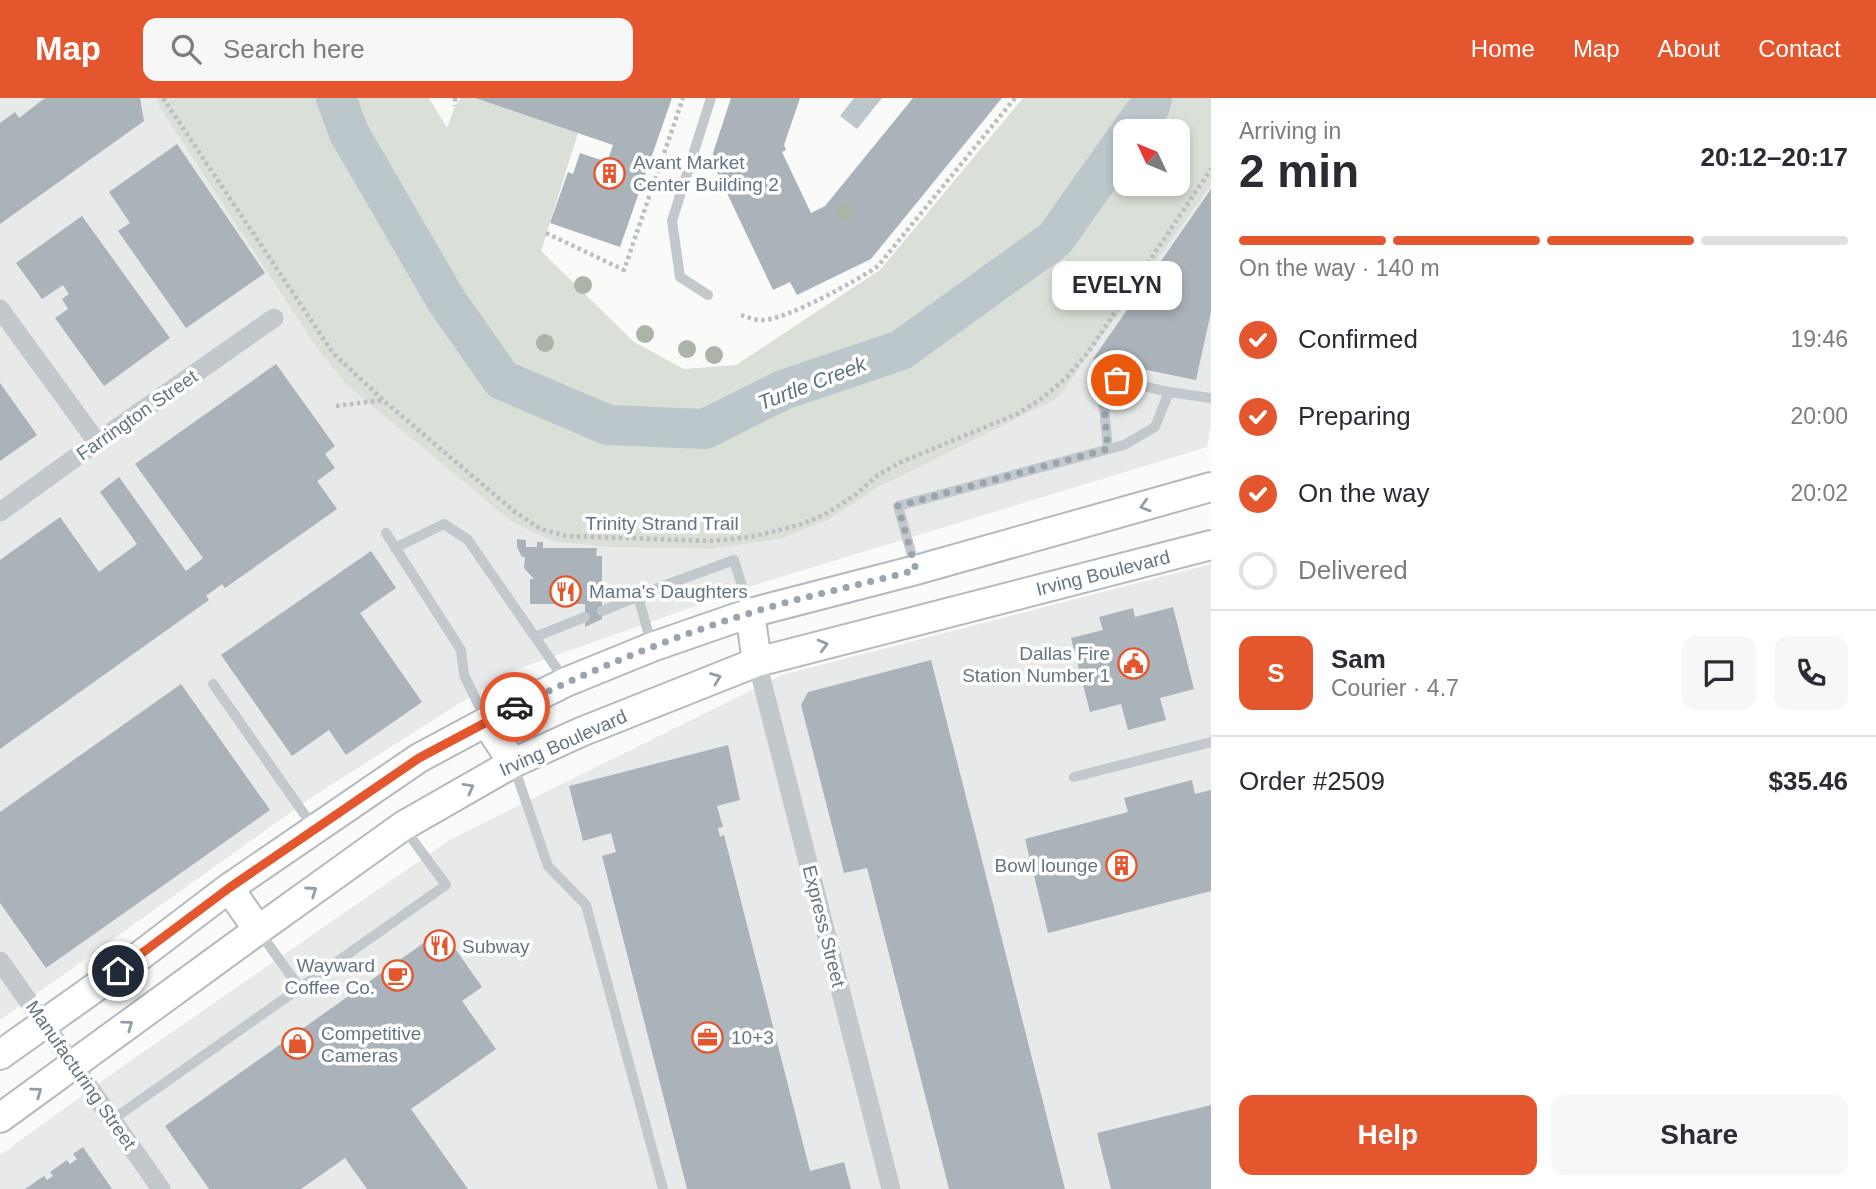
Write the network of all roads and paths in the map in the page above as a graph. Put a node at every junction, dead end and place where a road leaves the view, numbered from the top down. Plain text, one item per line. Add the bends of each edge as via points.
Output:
1 (163, 98) edge
2 (455, 98) edge
3 (683, 98) edge
4 (711, 98) edge
5 (1015, 98) edge
6 (455, 106) dead end
7 (1211, 169) edge
8 (546, 233) dead end
9 (708, 295) dead end
10 (0, 309) edge
11 (741, 315) dead end
12 (274, 318) dead end
13 (1169, 391) junction
14 (1211, 398) edge
15 (383, 400) junction
16 (336, 406) dead end
17 (97, 442) junction
18 (1108, 449) junction
19 (1211, 487) edge
20 (0, 512) edge
21 (386, 533) dead end
22 (1211, 545) edge
23 (395, 548) junction
24 (916, 570) junction
25 (638, 596) junction
26 (602, 611) dead end
27 (750, 613) junction
28 (585, 617) dead end
29 (535, 638) junction
30 (652, 647) junction
31 (757, 662) junction
32 (566, 682) junction
33 (214, 684) dead end
34 (486, 722) junction
35 (1211, 742) edge
36 (513, 763) junction
37 (1074, 778) dead end
38 (403, 827) junction
39 (314, 828) junction
40 (229, 888) junction
41 (258, 930) junction
42 (0, 961) edge
43 (300, 988) junction
44 (44, 1023) junction
45 (0, 1055) edge
46 (73, 1066) junction
47 (0, 1118) edge
48 (112, 1120) junction
49 (161, 1189) edge
50 (663, 1189) edge
51 (891, 1189) edge

1 - 15 path, Trinity Strand Trail via 333,353
2 - 6 path
3 - 8 path via 624,270
4 - 9 lane via 672,222 680,277
5 - 11 path via 878,266 782,316 762,321
7 - 15 path, Trinity Strand Trail via 1089,351 1041,400 901,462 834,509 799,525 711,541 566,536 541,529 514,512
10 - 17 street
12 - 17 street, Farrington Street
13 - 14 lane
13 - 18 lane via 1155,427
13 - 18 lane via 1117,380 1103,396
15 - 16 path
17 - 20 street, Farrington Street
18 - 24 lane via 898,506
19 -> 24 main road
21 - 23 lane
31 -> 22 main road, Irving Boulevard
23 - 29 lane via 444,524 468,540
23 - 34 lane via 461,650 464,675
24 - 27 main road
25 - 26 lane
25 - 27 lane via 734,560
25 - 30 lane
27 - 30 main road
27 - 31 main road
28 - 29 lane
29 - 32 lane
30 - 32 main road
36 -> 31 main road, Irving Boulevard
31 - 51 street, Express Street
32 - 34 main road
33 - 39 lane
34 - 36 main road
34 - 39 main road via 419,758
35 - 37 lane
38 -> 36 main road, Irving Boulevard
36 - 50 lane via 548,866 586,905
41 -> 38 main road, Irving Boulevard
38 - 43 lane via 446,885
39 - 40 main road
40 - 41 main road
40 - 44 main road
41 - 43 lane
46 -> 41 main road, Irving Boulevard
42 - 44 street, Manufacturing Street
43 - 48 lane
44 - 45 main road
44 - 46 street, Manufacturing Street
47 -> 46 main road, Irving Boulevard
46 - 48 street, Manufacturing Street
48 - 49 street, Manufacturing Street

